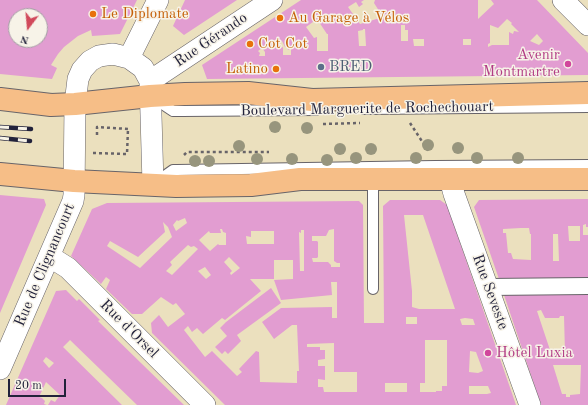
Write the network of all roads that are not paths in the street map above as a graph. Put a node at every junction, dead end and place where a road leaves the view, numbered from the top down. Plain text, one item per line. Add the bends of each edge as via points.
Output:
1 (158, 0) edge
2 (272, 0) edge
3 (563, 0) edge
4 (588, 25) edge
5 (129, 58) junction
6 (150, 88) junction
7 (0, 90) edge
8 (588, 93) edge
9 (0, 99) edge
10 (75, 104) junction
11 (588, 107) edge
12 (324, 110) dead end
13 (355, 110) dead end
14 (0, 165) edge
15 (588, 166) edge
16 (0, 174) edge
17 (373, 179) junction
18 (450, 179) junction
19 (588, 179) edge
20 (74, 181) junction
21 (153, 184) junction
22 (49, 256) junction
23 (588, 286) edge
24 (488, 288) junction
25 (373, 290) dead end
26 (0, 369) edge
27 (205, 405) edge
28 (530, 405) edge

1 - 5 street
2 - 6 street, Rue Gérando
3 - 4 street
5 - 6 street, Boulevard Marguerite de Rochechouart via 143,68
5 - 10 street, Boulevard Marguerite de Rochechouart via 113,54 99,56 90,62 78,79
6 - 8 main road, Boulevard Marguerite de Rochechouart via 185,94 248,93 312,100
6 - 10 main road, Boulevard Marguerite de Rochechouart
6 - 12 lane, Boulevard Marguerite de Rochechouart via 174,110 181,111
6 - 21 street
7 - 10 lane, Boulevard Marguerite de Rochechouart via 52,96
9 - 10 main road, Boulevard Marguerite de Rochechouart via 51,105
10 - 20 street, Boulevard Marguerite de Rochechouart
11 - 13 lane, Boulevard Marguerite de Rochechouart
14 - 20 lane via 43,170
15 - 21 lane via 173,170
16 - 20 main road
17 - 18 main road
17 - 21 main road via 300,179 251,185
17 - 25 lane
18 - 19 main road
18 - 24 street, Rue Seveste
20 - 21 main road
20 - 22 street, Rue de Clignancourt via 73,201
22 - 26 street, Rue de Clignancourt
22 - 27 street, Rue d'Orsel via 68,268
23 - 24 street
24 - 28 street, Rue Seveste

